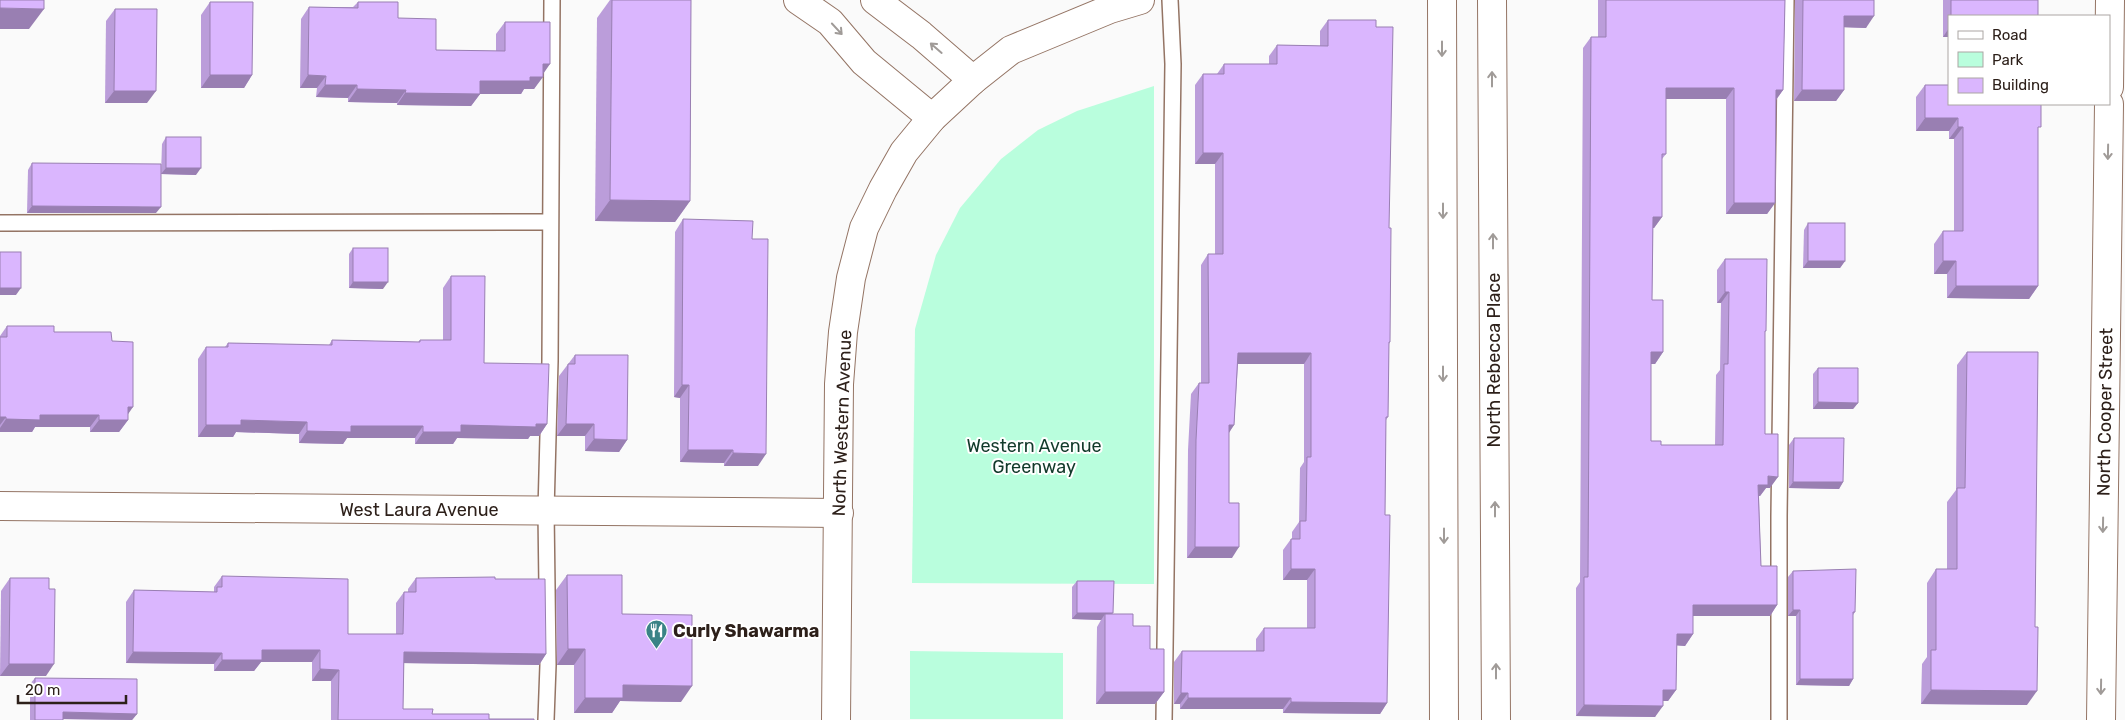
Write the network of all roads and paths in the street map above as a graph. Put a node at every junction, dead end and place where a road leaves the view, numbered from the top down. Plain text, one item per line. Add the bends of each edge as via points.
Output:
1 (552, 0) edge
2 (798, 0) edge
3 (875, 0) edge
4 (1140, 0) edge
5 (1170, 0) edge
6 (1442, 0) edge
7 (1492, 0) edge
8 (1786, 0) edge
9 (2110, 0) edge
10 (2110, 15) edge
11 (963, 89) junction
12 (2108, 105) edge
13 (932, 118) junction
14 (550, 222) junction
15 (0, 223) edge
16 (0, 506) edge
17 (546, 511) junction
18 (838, 513) junction
19 (546, 720) edge
20 (836, 720) edge
21 (1164, 720) edge
22 (1444, 720) edge
23 (1496, 720) edge
24 (1779, 720) edge
25 (2101, 720) edge

1 - 14 lane
2 -> 13 street via 830,22 864,62
11 -> 3 street via 915,30
4 - 11 street, North Western Avenue via 1011,50
5 - 21 lane via 1173,64
6 -> 22 street
23 -> 7 street, North Rebecca Place
8 - 24 lane
9 - 10 street
11 - 13 street, North Western Avenue
12 -> 25 street, North Cooper Street
13 - 18 street, North Western Avenue via 904,152 883,189 864,228 851,278 839,384
14 - 15 lane
14 - 17 lane
16 - 17 street, West Laura Avenue
17 - 18 street, West Laura Avenue
17 - 19 lane
18 - 20 street, North Western Avenue

